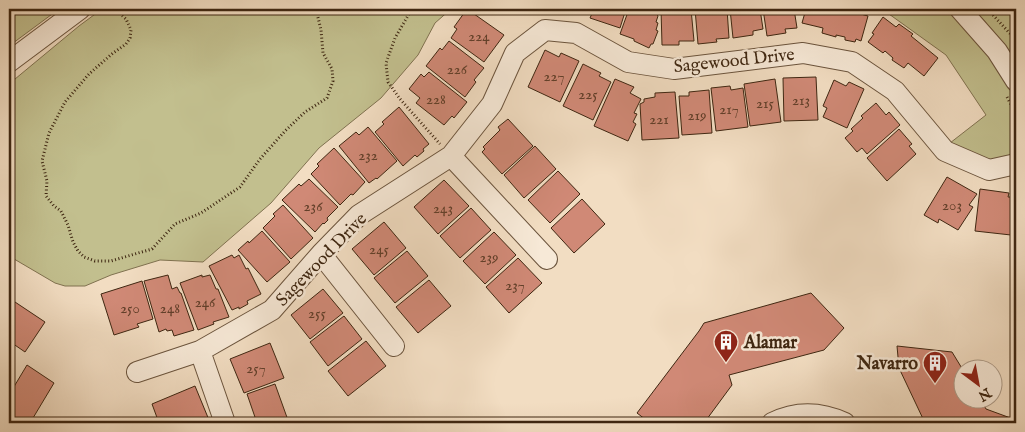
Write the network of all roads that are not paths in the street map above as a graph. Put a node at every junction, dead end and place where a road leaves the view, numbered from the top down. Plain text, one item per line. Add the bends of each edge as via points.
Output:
1 (80, 9) edge
2 (960, 9) edge
3 (9, 62) edge
4 (1016, 81) edge
5 (451, 156) junction
6 (1016, 164) edge
7 (321, 254) junction
8 (547, 259) dead end
9 (394, 346) dead end
10 (200, 352) junction
11 (137, 372) dead end
12 (225, 423) edge
13 (772, 423) edge
14 (845, 423) edge

1 - 3 street
2 - 4 street via 997,51
5 - 6 street, Sagewood Drive via 492,104 515,53 545,30 576,33 628,62 674,70 803,53 852,62 895,91 945,151 989,170
5 - 7 street, Sagewood Drive via 359,215
5 - 8 street
7 - 9 street
7 - 10 street, Sagewood Drive via 272,310
10 - 11 street, Sagewood Drive
10 - 12 street
13 - 14 street via 806,414

